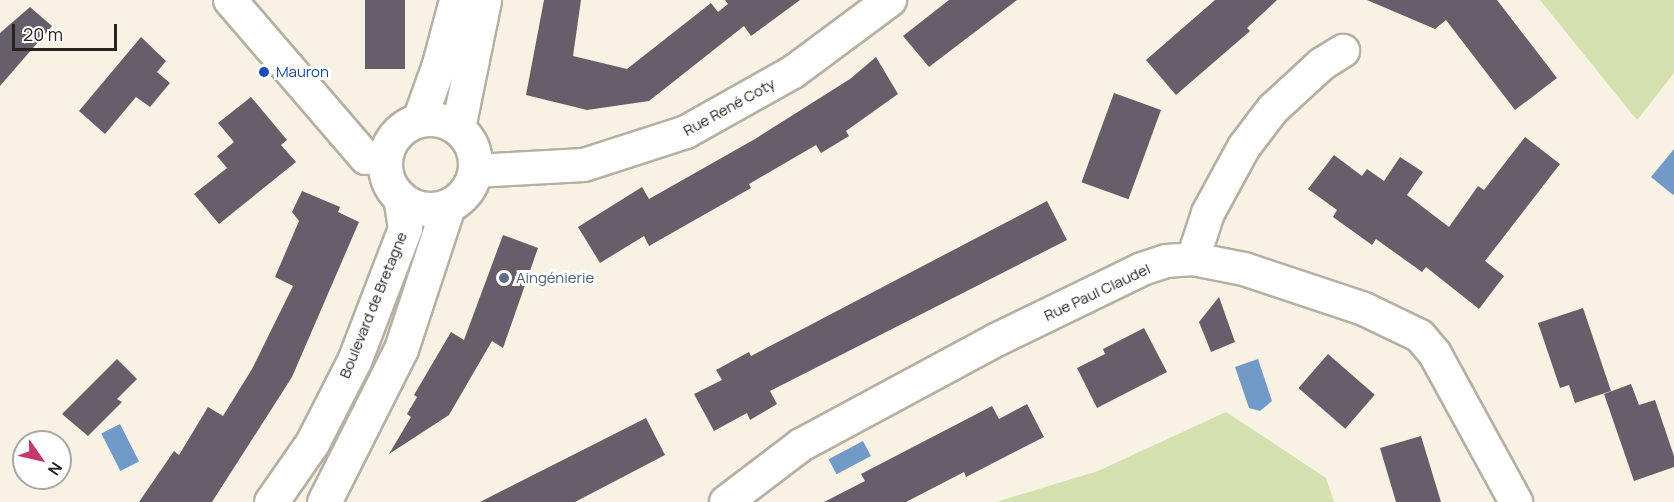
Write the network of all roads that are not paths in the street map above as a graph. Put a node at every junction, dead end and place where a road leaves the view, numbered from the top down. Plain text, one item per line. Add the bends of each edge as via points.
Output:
1 (230, 0) edge
2 (456, 0) edge
3 (484, 0) edge
4 (890, 0) edge
5 (1343, 51) dead end
6 (419, 120) junction
7 (458, 128) junction
8 (386, 156) junction
9 (475, 171) junction
10 (400, 197) junction
11 (448, 206) junction
12 (1193, 259) junction
13 (271, 502) edge
14 (324, 502) edge
15 (726, 502) edge
16 (1516, 502) edge

1 - 8 street via 366,158
2 - 6 main road via 440,64
3 - 7 main road
4 - 9 street, Rue René Coty via 793,72 686,132 584,165
5 - 12 street via 1322,64 1273,109 1244,147 1208,213
6 - 7 main road via 432,119
6 - 8 main road via 397,134
7 - 9 main road via 472,147
8 - 10 main road via 386,171
9 - 11 main road via 460,197
10 - 11 main road via 423,208
10 - 13 main road, Boulevard de Bretagne via 405,228 354,361 312,443
11 - 14 main road via 401,350
12 - 15 street, Rue Paul Claudel via 1166,261 1142,269 996,340 801,445
12 - 16 street, Rue Paul Claudel via 1244,269 1364,309 1420,336 1435,354

